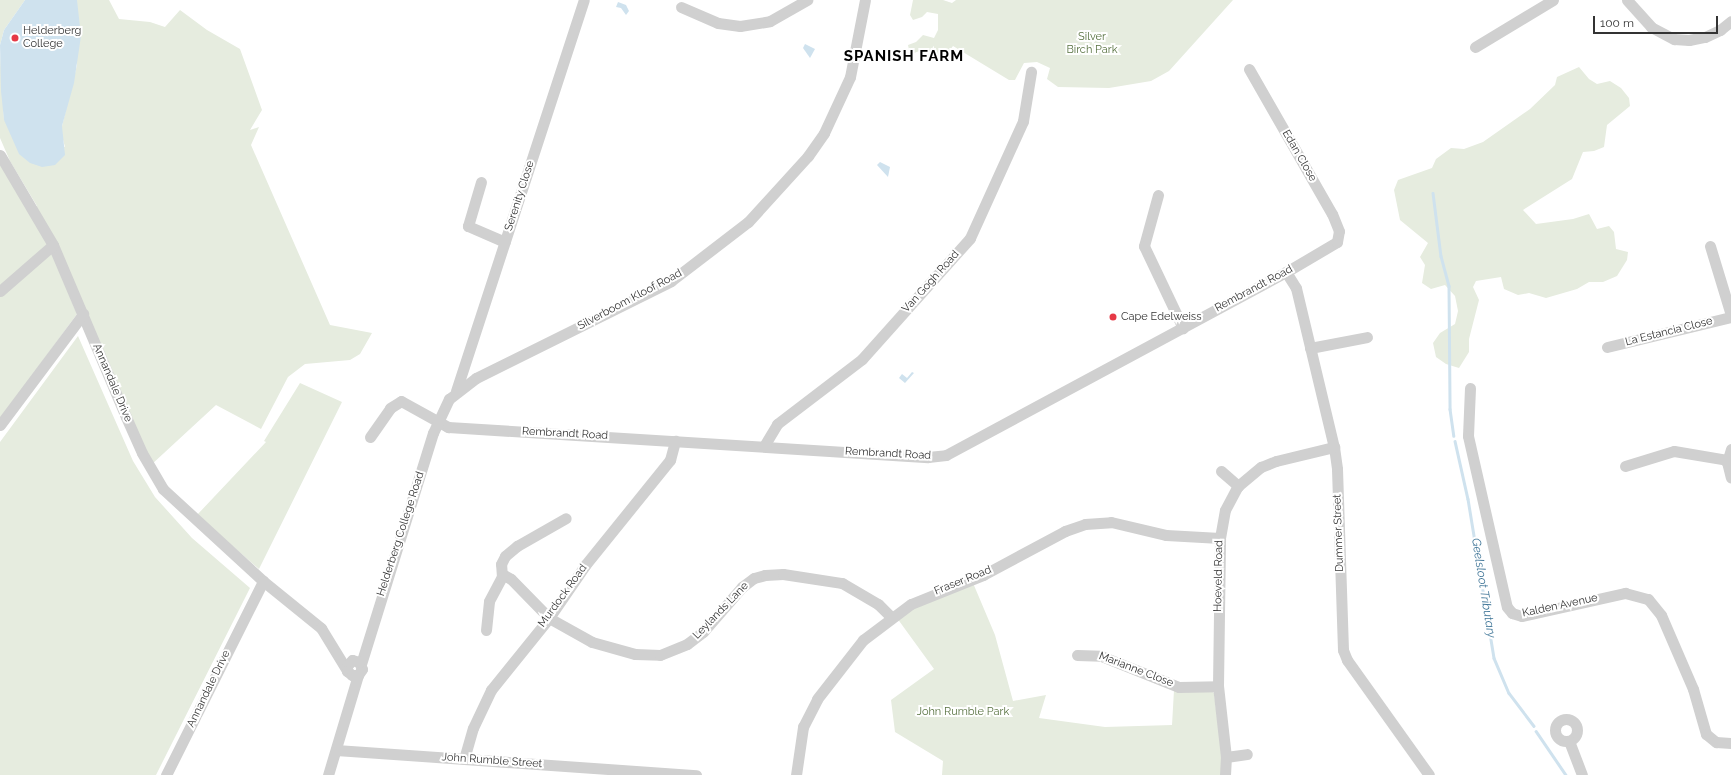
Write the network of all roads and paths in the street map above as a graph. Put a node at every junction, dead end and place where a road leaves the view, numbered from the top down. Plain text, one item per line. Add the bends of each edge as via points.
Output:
1 (584, 0) edge
2 (807, 0) edge
3 (865, 0) edge
4 (1553, 0) edge
5 (1627, 0) edge
6 (680, 8) dead end
7 (1731, 21) edge
8 (1475, 47) dead end
9 (1249, 69) dead end
10 (1031, 72) dead end
11 (0, 155) edge
12 (482, 182) dead end
13 (1158, 195) dead end
14 (505, 242) junction
15 (1335, 244) joint
16 (53, 245) junction
17 (1710, 246) dead end
18 (1286, 272) junction
19 (0, 291) edge
20 (83, 314) junction
21 (1731, 316) edge
22 (1183, 328) junction
23 (1367, 337) dead end
24 (1607, 347) dead end
25 (1310, 348) junction
26 (1470, 388) dead end
27 (456, 392) junction
28 (438, 421) junction
29 (0, 425) edge
30 (370, 437) dead end
31 (675, 441) junction
32 (764, 446) junction
33 (1334, 448) junction
34 (1731, 449) edge
35 (1728, 460) junction
36 (1625, 466) dead end
37 (1221, 471) dead end
38 (1731, 478) edge
39 (1238, 486) junction
40 (566, 518) dead end
41 (1220, 538) junction
42 (502, 574) junction
43 (263, 581) junction
44 (497, 585) junction
45 (518, 588) junction
46 (891, 617) junction
47 (549, 618) junction
48 (486, 630) dead end
49 (1077, 655) dead end
50 (353, 667) junction
51 (1218, 686) junction
52 (1569, 741) dead end
53 (1731, 743) edge
54 (336, 750) junction
55 (1247, 754) dead end
56 (1226, 757) junction
57 (464, 759) junction
58 (649, 773) edge
59 (166, 775) edge
60 (328, 775) edge
61 (696, 775) edge
62 (796, 775) edge
63 (1225, 775) edge
64 (1428, 775) edge
65 (1582, 775) edge

1 - 14 street, Serenity Close
2 - 6 street via 770,21 740,26 718,23
3 - 27 street, Silverboom Kloof Road via 850,76 824,133 808,156 748,222 671,281 476,378
4 - 8 street
5 - 7 street via 1644,22 1674,39 1705,37
9 - 15 street, Edan Close via 1332,214 1340,234
10 - 32 street, Van Gogh Road via 1023,121 970,238 862,359 777,424
11 - 16 street, Annandale Drive
12 - 14 street via 468,226
13 - 22 street via 1144,246
14 - 27 street, Serenity Close
15 - 18 street, Rembrandt Road
16 - 19 street
16 - 20 street, Annandale Drive
17 - 21 street
18 - 22 street, Rembrandt Road
18 - 25 street, Dummer Street via 1296,288
20 - 29 street
20 - 43 street, Annandale Drive via 135,439 163,489
21 - 24 street, La Estancia Close
22 - 32 street, Rembrandt Road via 946,454 928,457
23 - 25 street
25 - 33 street, Dummer Street
26 - 53 street, Kalden Avenue via 1473,400 1468,436 1507,608 1512,613 1522,616 1625,593 1648,598 1661,615 1693,689 1706,734 1716,742
27 - 28 street, Silverboom Kloof Road
28 - 30 street, Rembrandt Road via 399,401 390,408
28 - 31 street, Rembrandt Road via 448,427
28 - 50 street, Helderberg College Road via 365,647
31 - 32 street, Rembrandt Road
31 - 47 street, Murdock Road via 670,460 586,564
33 - 39 street, Hoeveld Road via 1269,464 1255,471
33 - 64 street, Dummer Street via 1337,469 1343,650 1347,660
34 - 35 street
35 - 36 street via 1674,451
35 - 38 street
37 - 39 street
39 - 41 street, Hoeveld Road via 1225,510
40 - 42 street via 510,551 501,564
41 - 46 street, Fraser Road via 1166,535 1111,522 1085,524 1065,531 983,575 932,593
41 - 51 street, Hoeveld Road
42 - 44 street
42 - 45 street, Leylands Lane
43 - 50 street, Annandale Drive via 321,628 337,651
43 - 59 street, Annandale Drive
44 - 45 street
44 - 48 street via 489,601
45 - 47 street, Leylands Lane
46 - 47 street, Leylands Lane via 867,596 842,583 779,574 759,576 748,582 698,636 679,648 660,654 635,654 607,647
46 - 62 street, Fraser Road via 863,640 845,660 811,708 800,737
47 - 57 street, Murdock Road via 491,690 473,728
49 - 51 street, Marianne Close via 1101,656 1179,687
50 - 54 street, Helderberg College Road via 350,702
51 - 56 street, Hoeveld Road
52 - 65 street
54 - 57 street, John Rumble Street
54 - 60 street, Helderberg College Road
55 - 56 street
56 - 63 street, Hoeveld Road
57 - 58 street, John Rumble Street
58 - 61 street, John Rumble Street

